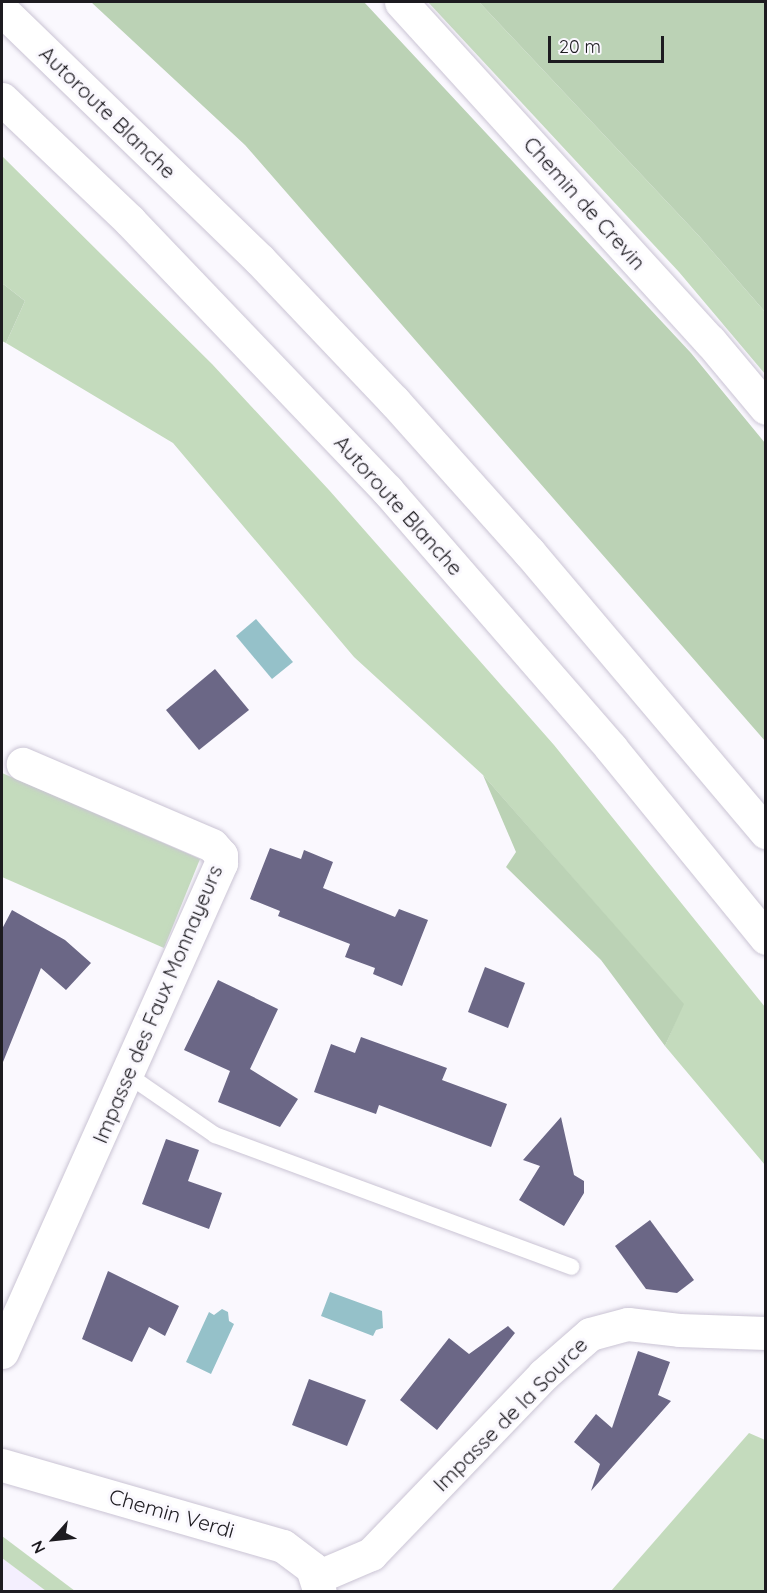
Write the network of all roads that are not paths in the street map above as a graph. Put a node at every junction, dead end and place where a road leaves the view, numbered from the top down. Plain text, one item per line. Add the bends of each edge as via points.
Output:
1 (402, 2) edge
2 (2, 10) edge
3 (2, 99) edge
4 (765, 408) edge
5 (23, 764) dead end
6 (765, 832) edge
7 (765, 938) edge
8 (128, 1075) junction
9 (571, 1267) dead end
10 (765, 1333) edge
11 (2, 1352) edge
12 (2, 1465) edge
13 (319, 1584) edge

1 - 4 main road, Chemin de Crevin via 710,341
2 - 6 main road, Autoroute Blanche via 235,235 386,393 529,552
3 - 7 main road, Autoroute Blanche via 130,221 387,490 611,748
5 - 8 main road, Impasse des Faux Monnayeurs via 212,845 220,855
8 - 9 lane via 215,1135
8 - 11 main road, Impasse des Faux Monnayeurs
10 - 13 main road, Impasse de la Source via 628,1324 590,1334 543,1375 371,1554
12 - 13 main road, Chemin Verdi via 283,1546 306,1562

